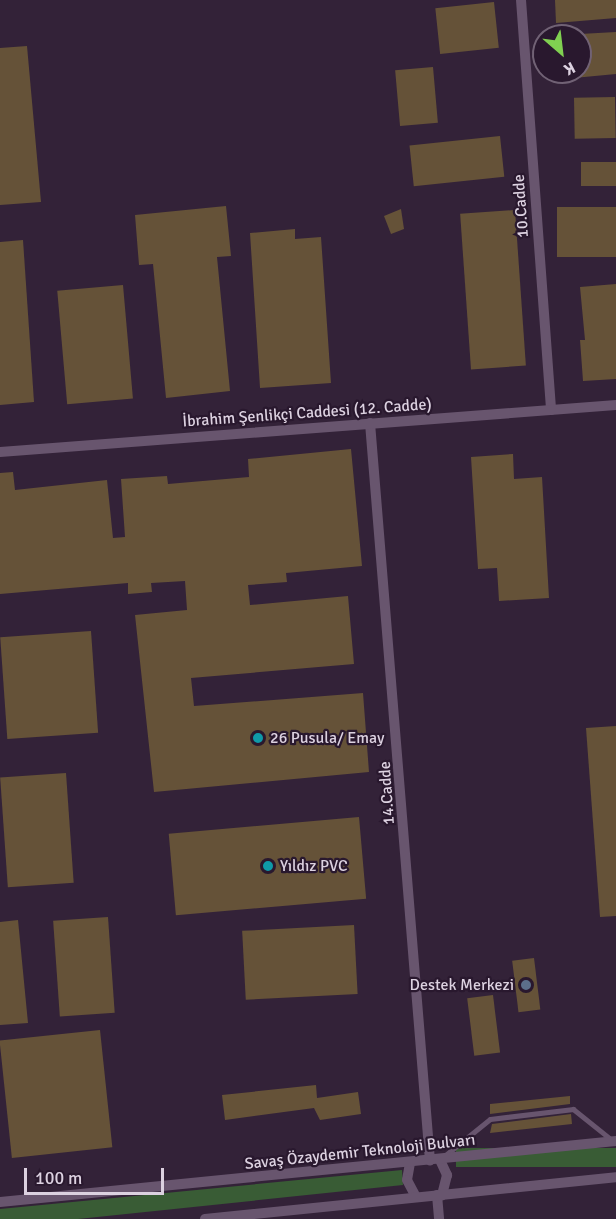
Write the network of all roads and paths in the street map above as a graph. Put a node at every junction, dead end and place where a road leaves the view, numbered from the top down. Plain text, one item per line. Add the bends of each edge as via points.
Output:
1 (521, 0) edge
2 (616, 405) edge
3 (551, 410) junction
4 (370, 423) junction
5 (0, 452) edge
6 (615, 1141) edge
7 (435, 1160) junction
8 (410, 1163) junction
9 (616, 1177) edge
10 (440, 1195) junction
11 (416, 1197) junction
12 (0, 1202) edge
13 (206, 1219) edge
14 (439, 1219) edge

1 - 3 street, 10.Cadde
2 - 3 street, İbrahim Şenlikçi Caddesi (12. Cadde)
3 - 4 street, İbrahim Şenlikçi Caddesi (12. Cadde)
4 - 5 street, İbrahim Şenlikçi Caddesi (12. Cadde)
4 - 7 street, 14.Cadde
6 - 7 street, Savaş Özaydemir Teknoloji Bulvarı
6 - 7 lane via 573,1109 490,1119
7 - 8 street, Savaş Özaydemir Teknoloji Bulvarı
7 - 10 street via 447,1176
8 - 11 street via 407,1180
8 - 12 street, Savaş Özaydemir Teknoloji Bulvarı
9 - 10 street
10 - 11 street
10 - 14 street
11 - 13 street

